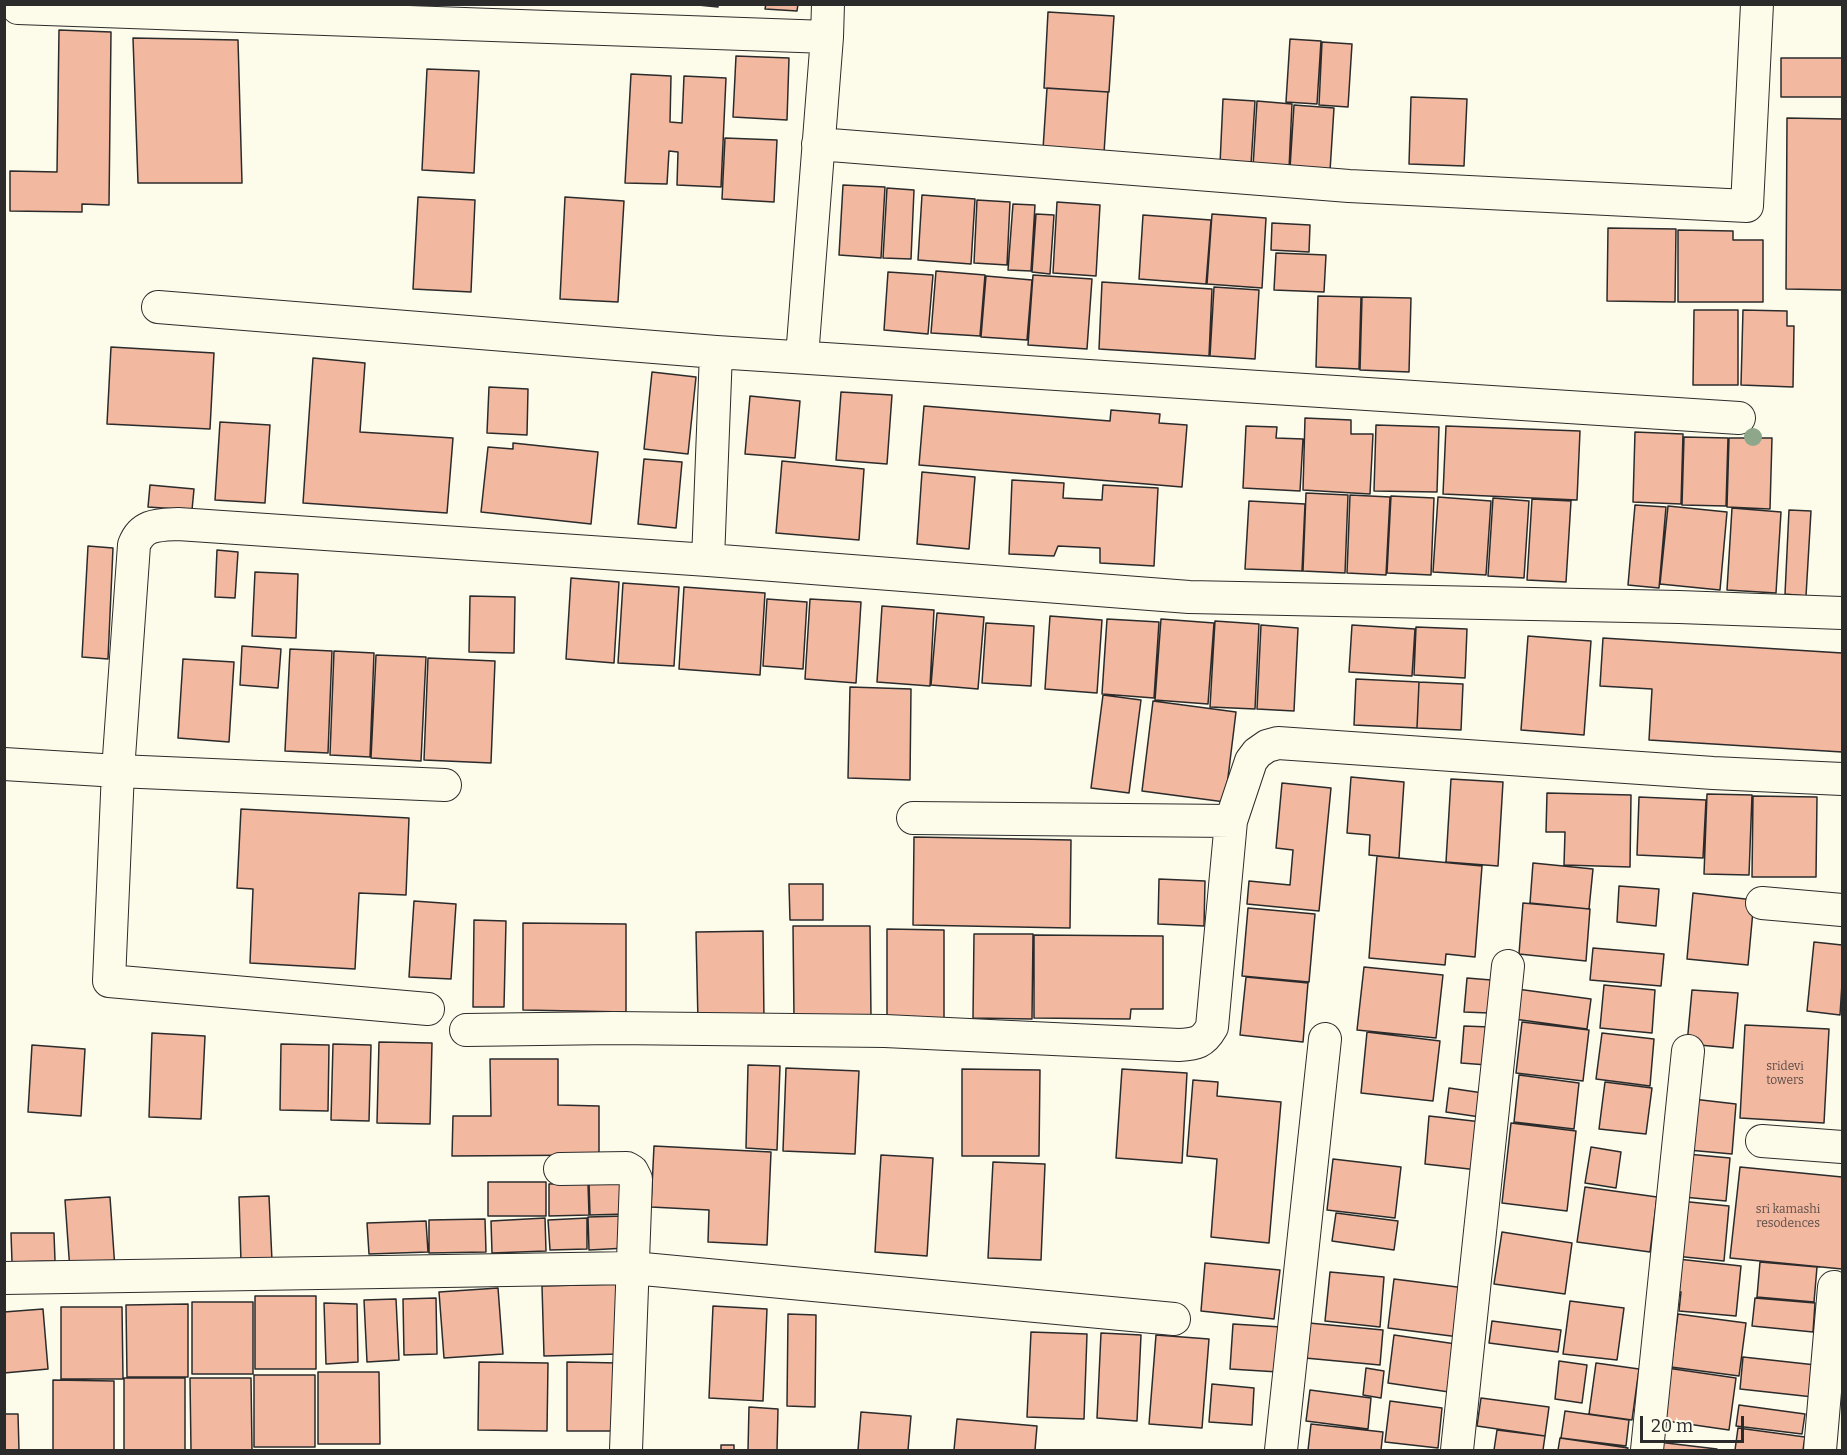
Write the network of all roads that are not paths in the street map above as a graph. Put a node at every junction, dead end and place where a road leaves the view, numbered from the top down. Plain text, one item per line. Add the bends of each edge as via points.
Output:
1 (828, 4) edge
2 (1757, 4) edge
3 (18, 8) dead end
4 (827, 37) junction
5 (818, 144) junction
6 (158, 307) dead end
7 (716, 352) junction
8 (802, 357) junction
9 (1739, 418) dead end
10 (708, 560) junction
11 (1842, 614) edge
12 (4, 764) edge
13 (118, 771) junction
14 (1842, 779) edge
15 (445, 785) dead end
16 (913, 818) dead end
17 (1231, 821) junction
18 (1762, 903) dead end
19 (1842, 910) edge
20 (1508, 966) dead end
21 (429, 1009) dead end
22 (466, 1030) dead end
23 (1325, 1039) dead end
24 (1688, 1051) dead end
25 (1762, 1141) dead end
26 (1842, 1147) edge
27 (560, 1169) dead end
28 (633, 1268) junction
29 (4, 1278) edge
30 (1834, 1287) dead end
31 (1174, 1319) dead end
32 (626, 1450) edge
33 (1281, 1450) edge
34 (1456, 1450) edge
35 (1647, 1450) edge
36 (1820, 1450) edge

1 - 4 street
2 - 5 street via 1747,206 1349,186
3 - 4 street
4 - 5 street
5 - 8 street
6 - 7 street
7 - 8 street
7 - 10 street
8 - 9 street
10 - 11 street via 1189,597
10 - 13 street via 178,524 147,528 137,535 134,545
12 - 13 street
13 - 15 street
13 - 21 street via 109,981
14 - 17 street via 1278,743 1267,746 1251,761
16 - 17 street
17 - 22 street via 1212,1027 1201,1042 1155,1044 885,1031
18 - 19 street
20 - 34 street
23 - 33 street
24 - 35 street
25 - 26 street
27 - 28 street via 632,1171 636,1179
28 - 29 street
28 - 31 street
28 - 32 street
30 - 36 street

